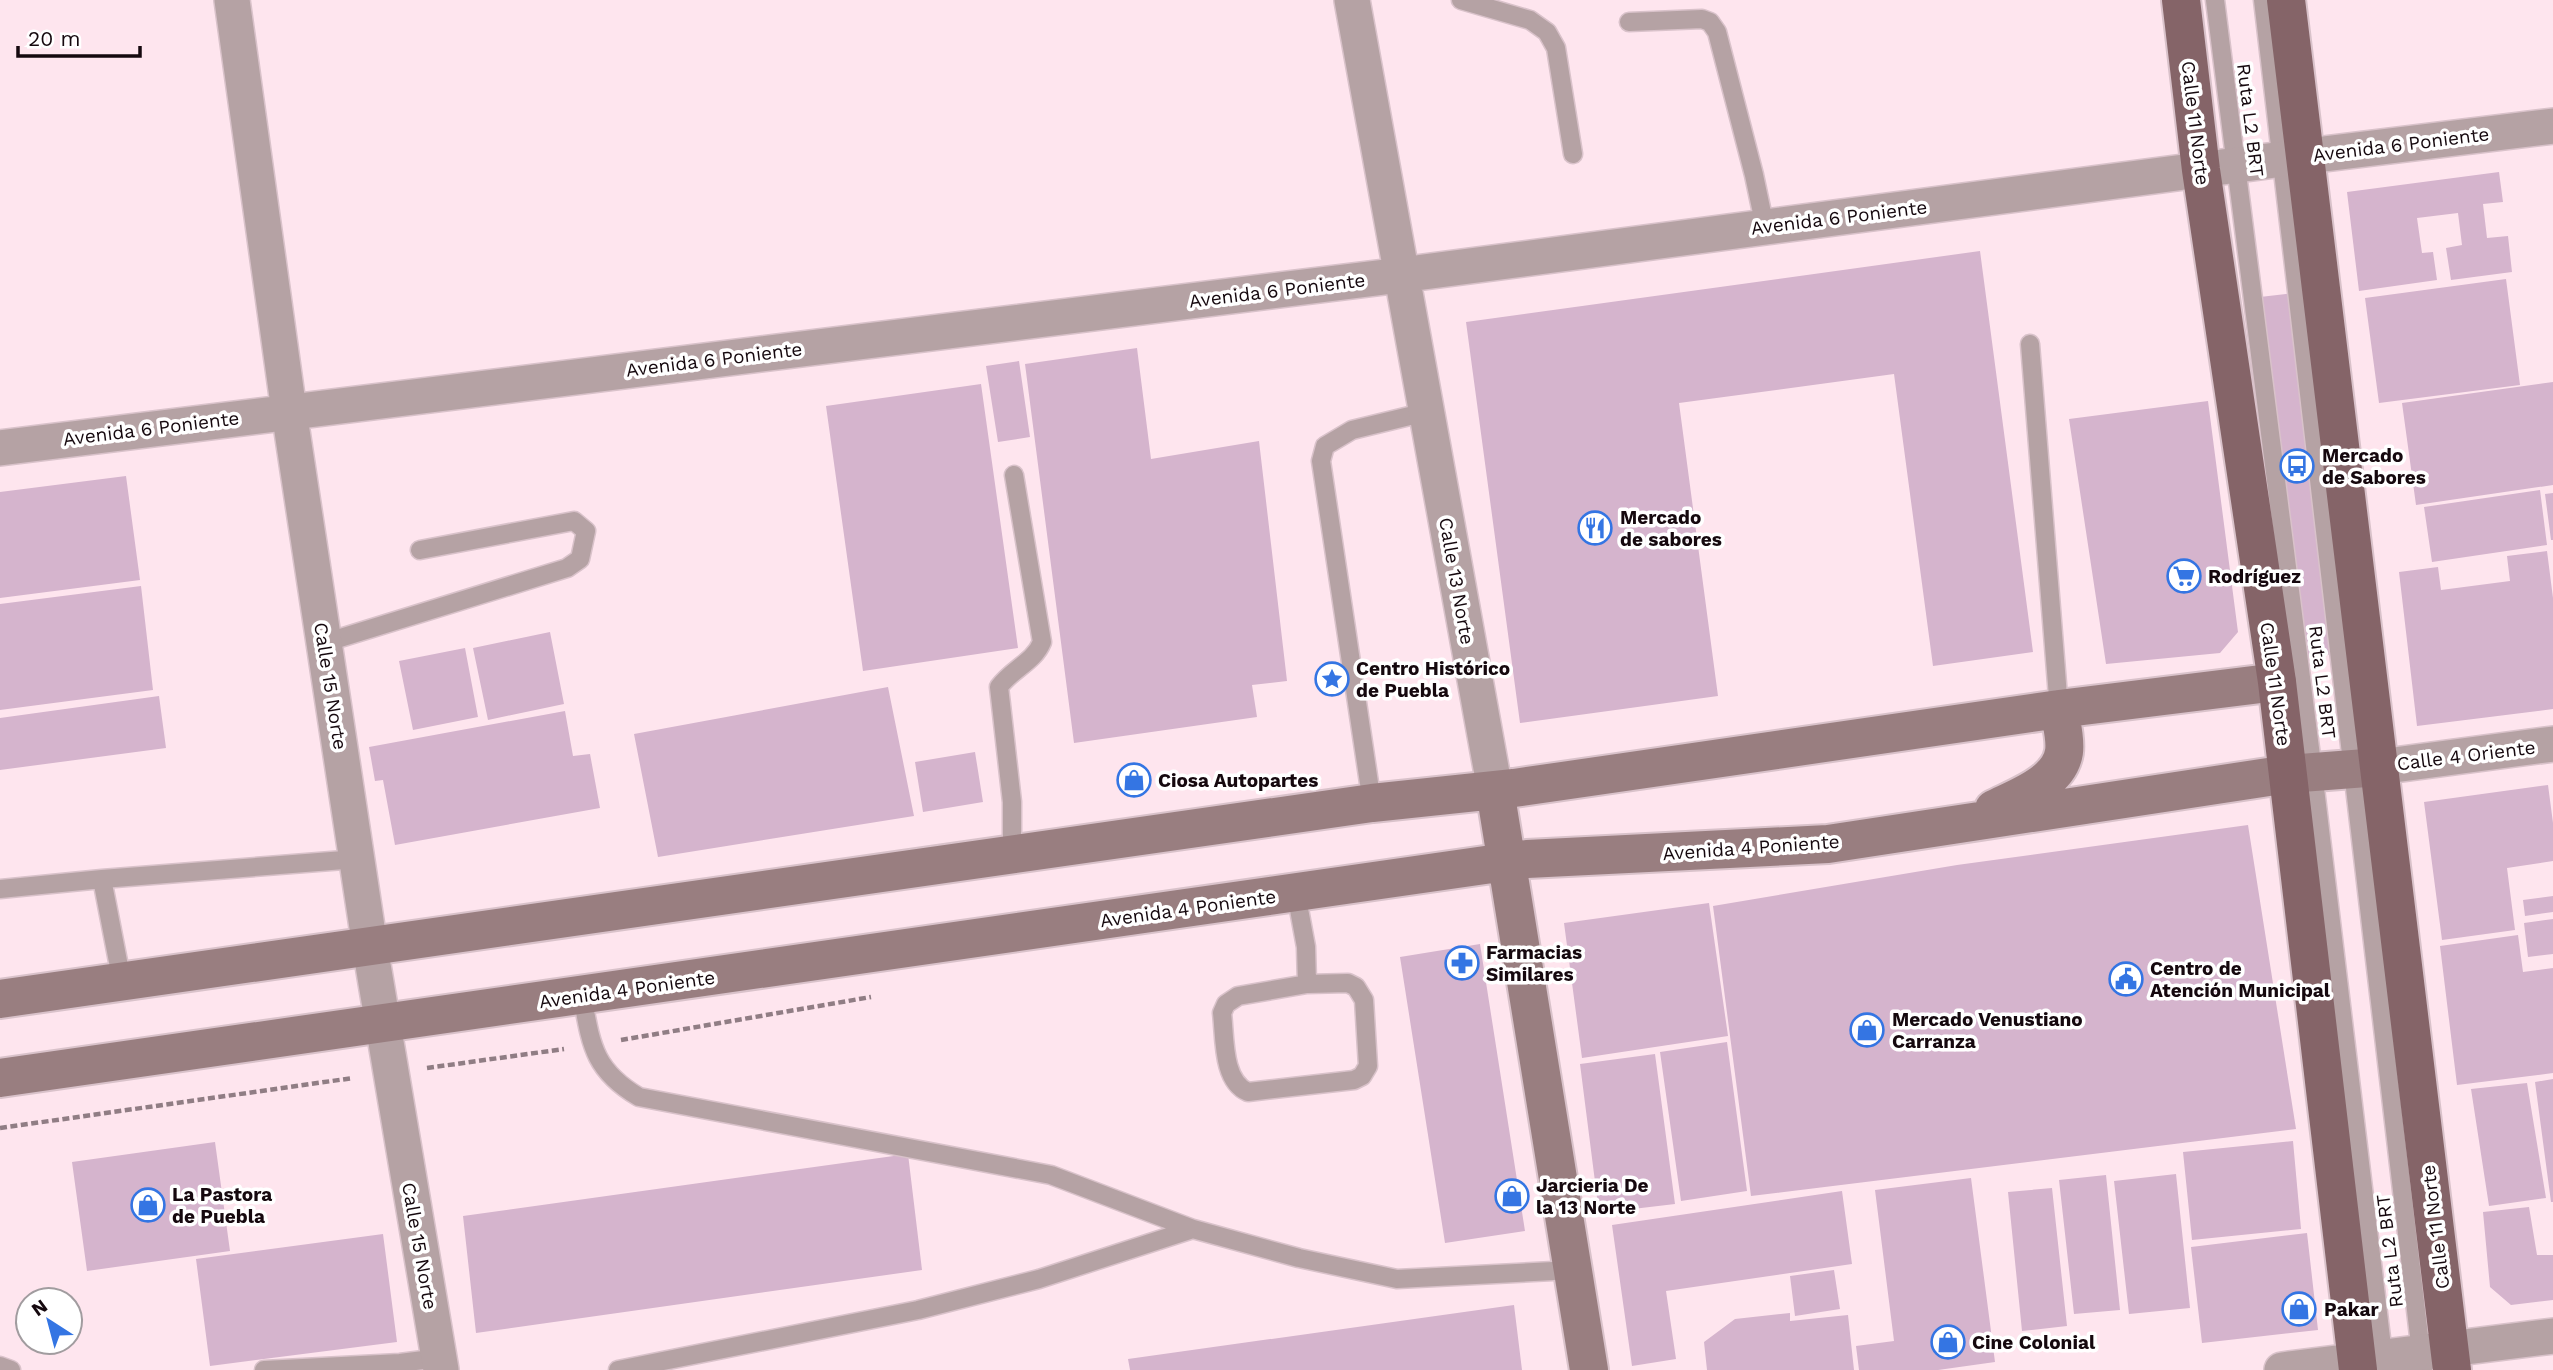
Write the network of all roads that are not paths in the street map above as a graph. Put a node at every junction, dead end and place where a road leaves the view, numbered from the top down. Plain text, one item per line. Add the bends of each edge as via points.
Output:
1 (232, 0) edge
2 (1352, 0) edge
3 (1461, 0) edge
4 (2181, 0) edge
5 (2215, 0) edge
6 (2263, 0) edge
7 (2286, 0) edge
8 (1629, 22) dead end
9 (2553, 126) edge
10 (1573, 154) dead end
11 (2294, 157) junction
12 (2218, 168) junction
13 (1765, 227) junction
14 (1401, 275) junction
15 (2030, 344) dead end
16 (289, 411) junction
17 (1426, 412) junction
18 (0, 448) edge
19 (1014, 475) dead end
20 (420, 550) dead end
21 (324, 643) junction
22 (2277, 682) junction
23 (2059, 709) junction
24 (2553, 744) edge
25 (2367, 767) junction
26 (2300, 773) junction
27 (1495, 790) junction
28 (1372, 803) junction
29 (1967, 822) junction
30 (1012, 855) junction
31 (357, 859) junction
32 (1508, 862) junction
33 (102, 878) junction
34 (0, 889) edge
35 (1296, 893) junction
36 (370, 947) junction
37 (122, 982) junction
38 (1307, 984) junction
39 (582, 995) junction
40 (0, 999) edge
41 (384, 1024) junction
42 (0, 1079) edge
43 (1193, 1230) junction
44 (1573, 1270) junction
45 (2553, 1336) edge
46 (2437, 1360) edge
47 (440, 1364) edge
48 (2371, 1365) edge
49 (0, 1366) edge
50 (11, 1370) edge
51 (264, 1370) edge
52 (618, 1370) edge
53 (1589, 1370) edge
54 (2282, 1370) edge

1 - 16 street, Calle 15 Norte
2 - 14 street, Calle 13 Norte
3 - 10 lane via 1530,20 1547,32 1556,48
4 - 12 main road, Calle 11 Norte
5 - 12 lane, Ruta L2 BRT
6 - 11 lane, Ruta L2 BRT
7 - 11 main road, Calle 11 Norte
8 - 13 lane via 1710,22 1717,33
9 - 11 street, Avenida 6 Poniente
11 - 12 street, Avenida 6 Poniente
11 - 25 main road, Calle 11 Norte
12 - 13 street, Avenida 6 Poniente
12 - 22 main road, Calle 11 Norte
12 - 26 lane, Ruta L2 BRT
13 - 14 street, Avenida 6 Poniente
14 - 16 street, Avenida 6 Poniente
14 - 17 street, Calle 13 Norte
15 - 23 lane
16 - 18 street, Avenida 6 Poniente
16 - 21 street, Calle 15 Norte
17 - 27 street, Calle 13 Norte
17 - 28 lane via 1352,430 1325,446 1321,461
19 - 30 lane via 1042,642 1037,653 1007,675 999,687 1012,802
20 - 21 lane via 575,521 586,531 580,559 567,568
21 - 31 street, Calle 15 Norte
22 - 23 main road
22 - 26 main road, Calle 11 Norte
23 - 27 main road
23 - 29 main road via 2064,753 2052,774 2021,796
24 - 25 street, Calle 4 Oriente
25 - 26 main road, Avenida 4 Poniente
25 - 46 main road, Calle 11 Norte
26 - 29 main road, Avenida 4 Poniente
26 - 48 main road, Calle 11 Norte
27 - 28 main road
27 - 32 main road, Calle 13 Norte
28 - 30 main road
29 - 32 main road, Avenida 4 Poniente via 1828,844
30 - 36 main road
31 - 33 lane
31 - 36 street, Calle 15 Norte
32 - 35 main road, Avenida 4 Poniente
32 - 44 main road, Calle 13 Norte
33 - 34 lane
33 - 37 lane
35 - 38 lane
35 - 39 main road, Avenida 4 Poniente
36 - 37 main road
36 - 41 street, Calle 15 Norte
37 - 40 main road
38 - 38 lane via 1238,996 1226,1004 1222,1013 1230,1074 1239,1088 1248,1092 1362,1076 1368,1066 1364,1000 1348,983
39 - 41 main road, Avenida 4 Poniente
39 - 43 lane via 597,1058 622,1087 639,1097 1051,1175
41 - 42 main road, Avenida 4 Poniente
41 - 47 street, Calle 15 Norte
43 - 44 lane via 1397,1279
43 - 52 lane via 918,1311
44 - 53 main road, Calle 13 Norte
45 - 46 street
46 - 48 street
47 - 51 lane
48 - 54 street
49 - 50 lane

